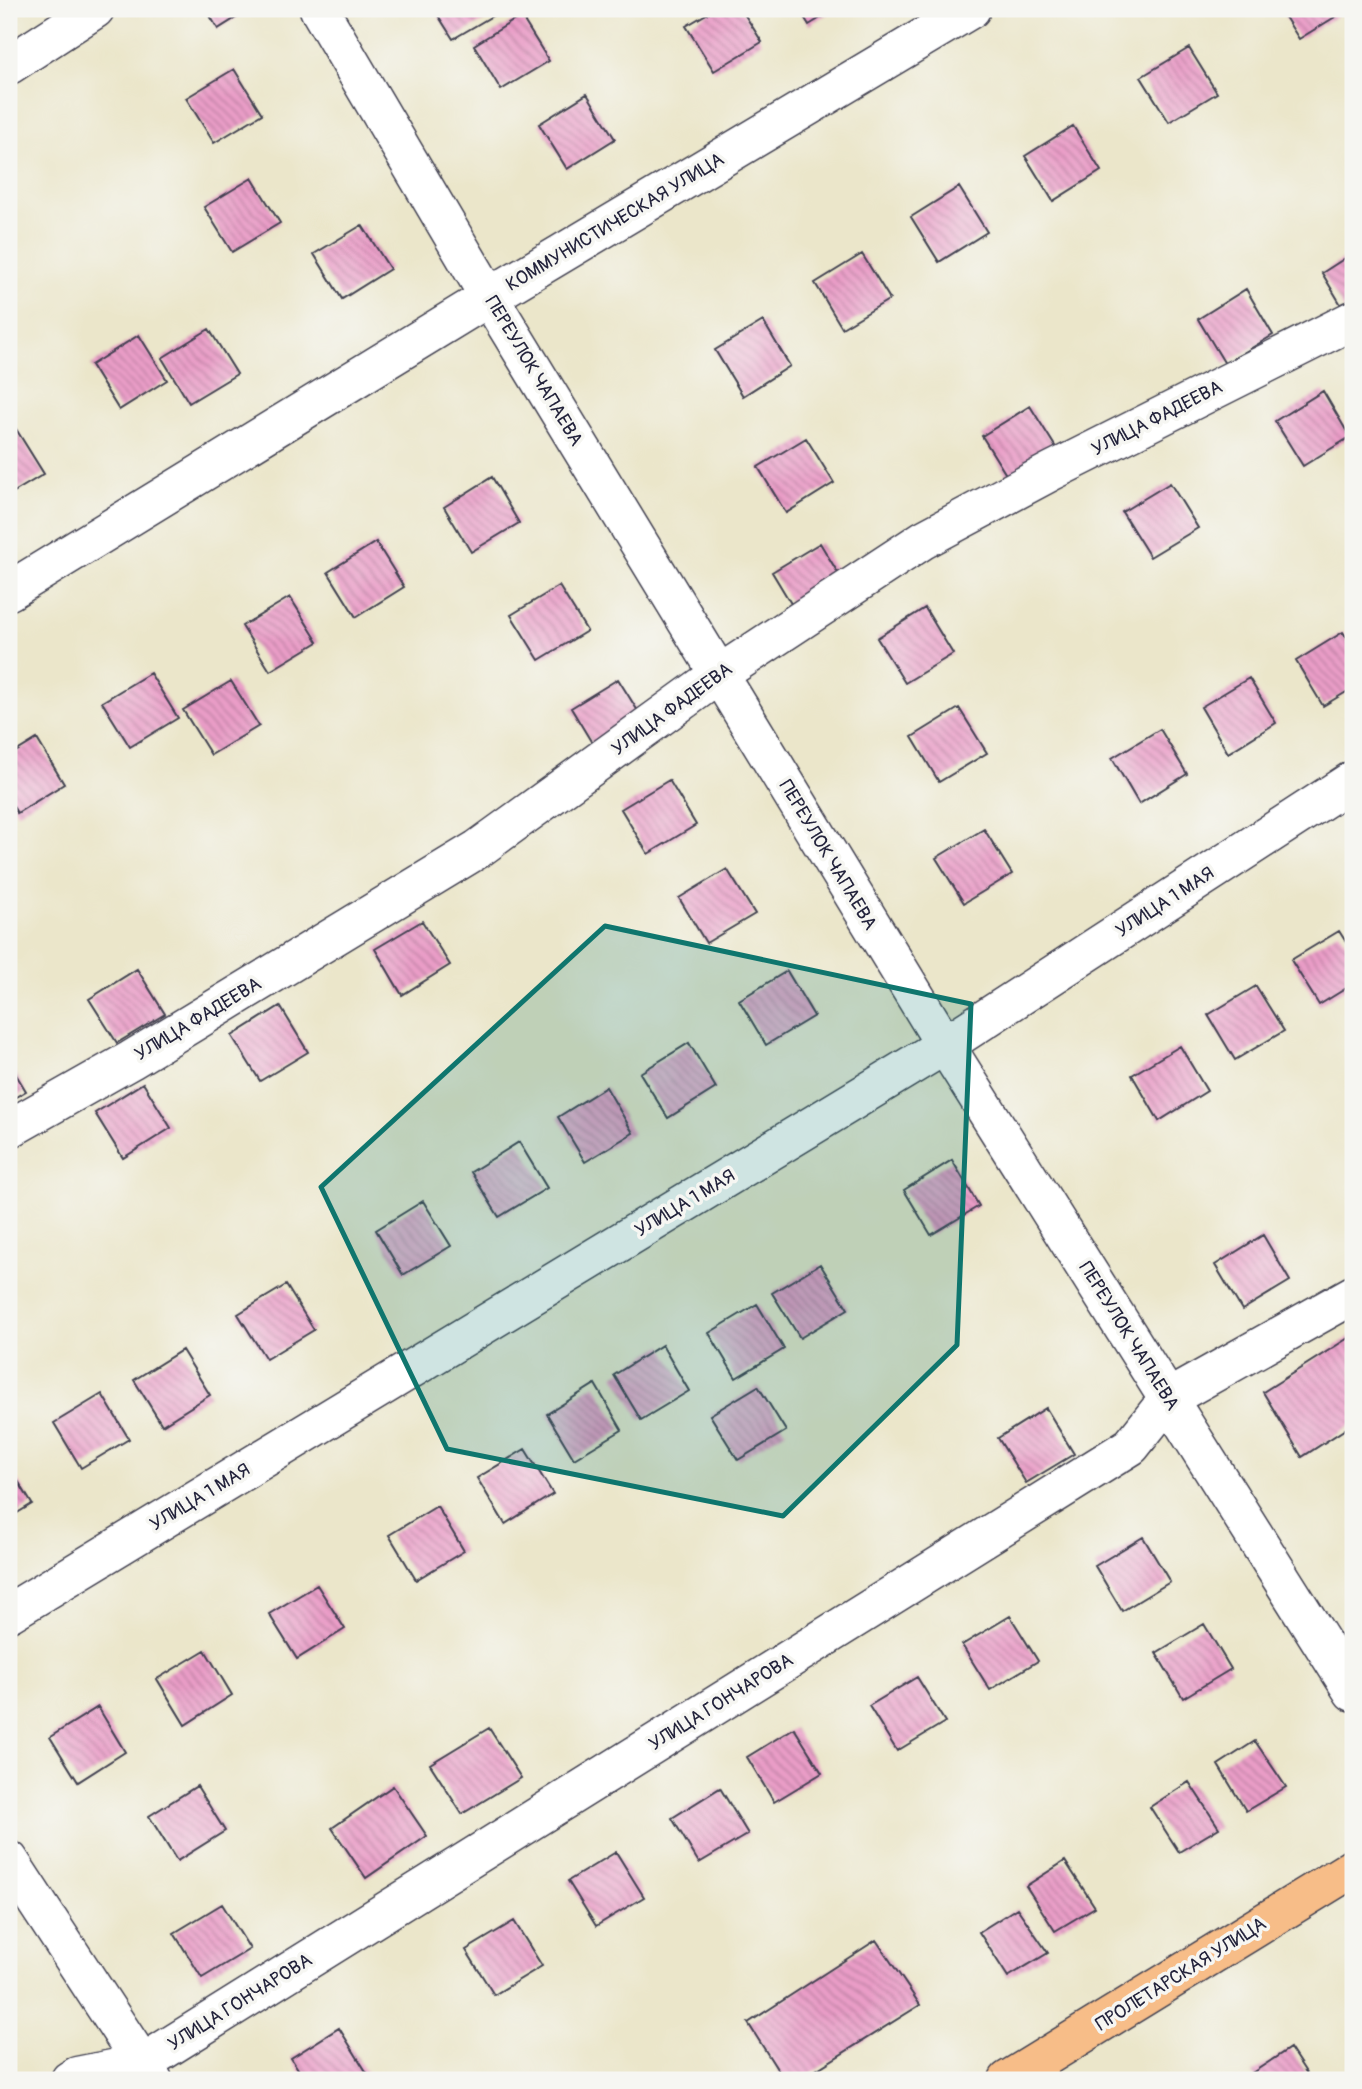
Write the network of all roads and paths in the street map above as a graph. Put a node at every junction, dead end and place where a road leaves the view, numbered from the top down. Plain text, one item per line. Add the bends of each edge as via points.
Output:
1 (95, 9) edge
2 (319, 9) edge
3 (971, 9) edge
4 (9, 65) edge
5 (489, 297) junction
6 (1353, 320) edge
7 (9, 591) edge
8 (718, 675) junction
9 (1353, 780) edge
10 (945, 1045) junction
11 (9, 1129) edge
12 (1353, 1295) edge
13 (1169, 1398) junction
14 (9, 1613) edge
15 (1353, 1692) edge
16 (9, 1860) edge
17 (1353, 1868) edge
18 (148, 2072) edge
19 (70, 2080) edge
20 (1008, 2080) edge

1 - 4 street
2 - 5 street, ПЕРЕУЛОК ЧАПАЕВА
3 - 5 street, КОММУНИСТИЧЕСКАЯ УЛИЦА
5 - 7 street, КОММУНИСТИЧЕСКАЯ УЛИЦА
5 - 8 street, ПЕРЕУЛОК ЧАПАЕВА
6 - 8 street, УЛИЦА ФАДЕЕВА via 923,540
8 - 10 street, ПЕРЕУЛОК ЧАПАЕВА
8 - 11 street, УЛИЦА ФАДЕЕВА via 478,849
9 - 10 street, УЛИЦА 1 МАЯ
10 - 13 street, ПЕРЕУЛОК ЧАПАЕВА
10 - 14 street, УЛИЦА 1 МАЯ
12 - 13 street, УЛИЦА ГОНЧАРОВА
13 - 15 street, ПЕРЕУЛОК ЧАПАЕВА
13 - 18 street, УЛИЦА ГОНЧАРОВА via 1131,1447
16 - 18 street
17 - 20 main road, ПРОЛЕТАРСКАЯ УЛИЦА
18 - 19 street, УЛИЦА ГОНЧАРОВА

